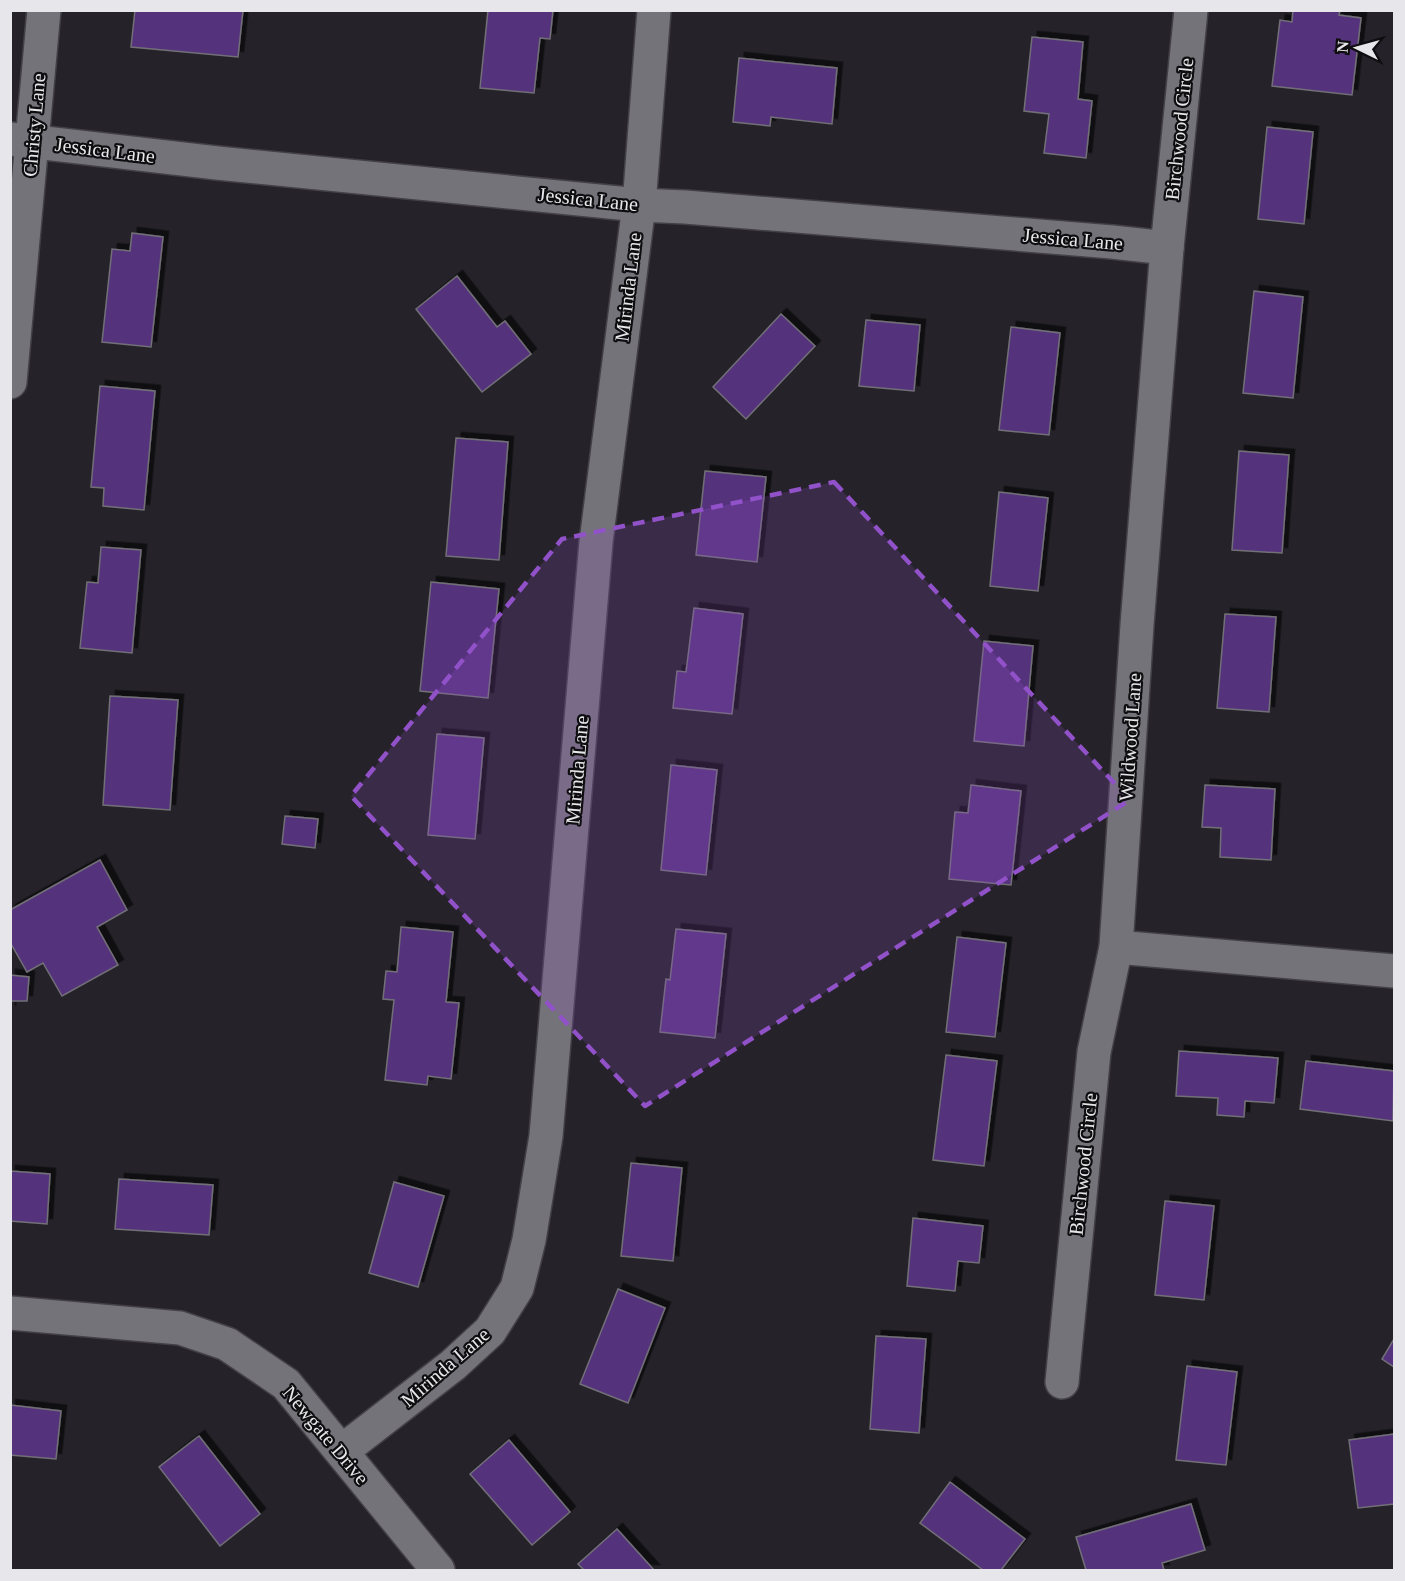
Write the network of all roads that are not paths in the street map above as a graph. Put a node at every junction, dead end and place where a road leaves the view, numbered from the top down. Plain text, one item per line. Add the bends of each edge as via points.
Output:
1 (44, 10) edge
2 (654, 10) edge
3 (1191, 10) edge
4 (21, 140) edge
5 (639, 205) junction
6 (1167, 248) junction
7 (10, 382) edge
8 (1116, 947) junction
9 (1395, 971) edge
10 (10, 1313) edge
11 (1062, 1382) dead end
12 (342, 1451) junction
13 (438, 1570) edge

1 - 4 street, Christy Lane
2 - 5 street, Mirinda Lane
3 - 6 street, Birchwood Circle
4 - 5 street, Jessica Lane
4 - 7 street, Christy Lane
5 - 6 street, Jessica Lane
5 - 12 street, Mirinda Lane via 596,542 546,1136 530,1240 517,1288 490,1331 453,1365
6 - 8 street, Wildwood Lane
8 - 9 street
8 - 11 street, Birchwood Circle via 1094,1052
10 - 12 street, Newgate Drive via 180,1328 227,1344 285,1384
12 - 13 street, Newgate Drive

